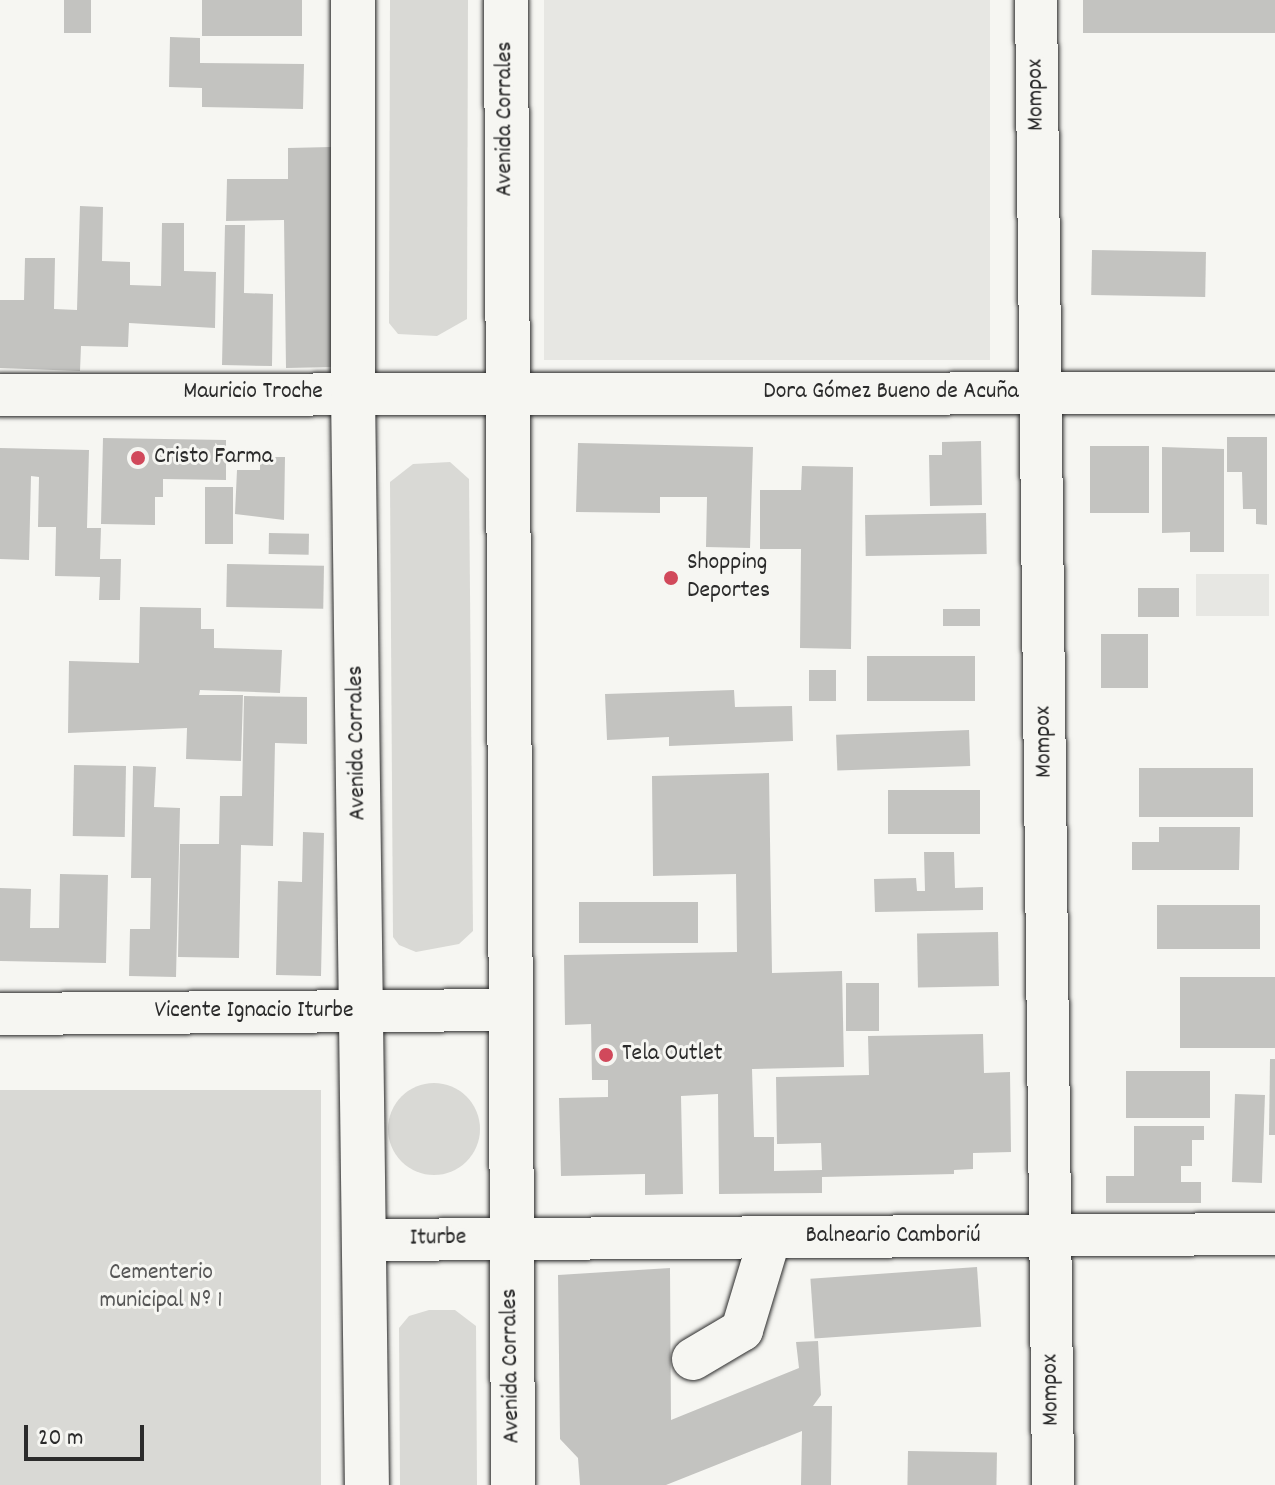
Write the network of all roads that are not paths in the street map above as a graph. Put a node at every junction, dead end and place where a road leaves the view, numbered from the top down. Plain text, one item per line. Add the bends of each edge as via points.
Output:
1 (353, 0) edge
2 (506, 0) edge
3 (1036, 0) edge
4 (507, 391) junction
5 (353, 392) junction
6 (1275, 393) edge
7 (1041, 394) junction
8 (0, 395) edge
9 (508, 1010) junction
10 (362, 1012) junction
11 (0, 1014) edge
12 (1275, 1234) edge
13 (1050, 1236) junction
14 (770, 1237) junction
15 (510, 1238) junction
16 (366, 1240) junction
17 (693, 1359) dead end
18 (367, 1485) edge
19 (513, 1485) edge
20 (1053, 1485) edge

1 - 5 main road, Avenida Corrales
2 - 4 main road, Avenida Corrales
3 - 7 street, Mompox
4 - 5 street, Mauricio Troche
4 - 7 street, Dora Gómez Bueno de Acuña
4 - 9 main road, Avenida Corrales
5 - 8 street, Mauricio Troche
5 - 10 main road, Avenida Corrales
6 - 7 street, Dora Gómez Bueno de Acuña
7 - 13 street, Mompox
9 - 10 street, Vicente Ignacio Iturbe
9 - 15 main road, Avenida Corrales
10 - 11 street, Vicente Ignacio Iturbe
10 - 16 main road, Avenida Corrales
12 - 13 street, Balneario Camboriú
13 - 14 street, Balneario Camboriú
13 - 20 street, Mompox
14 - 15 street, Balneario Camboriú
14 - 17 street via 742,1330
15 - 16 street, Iturbe
15 - 19 main road, Avenida Corrales
16 - 18 main road, Avenida Corrales

